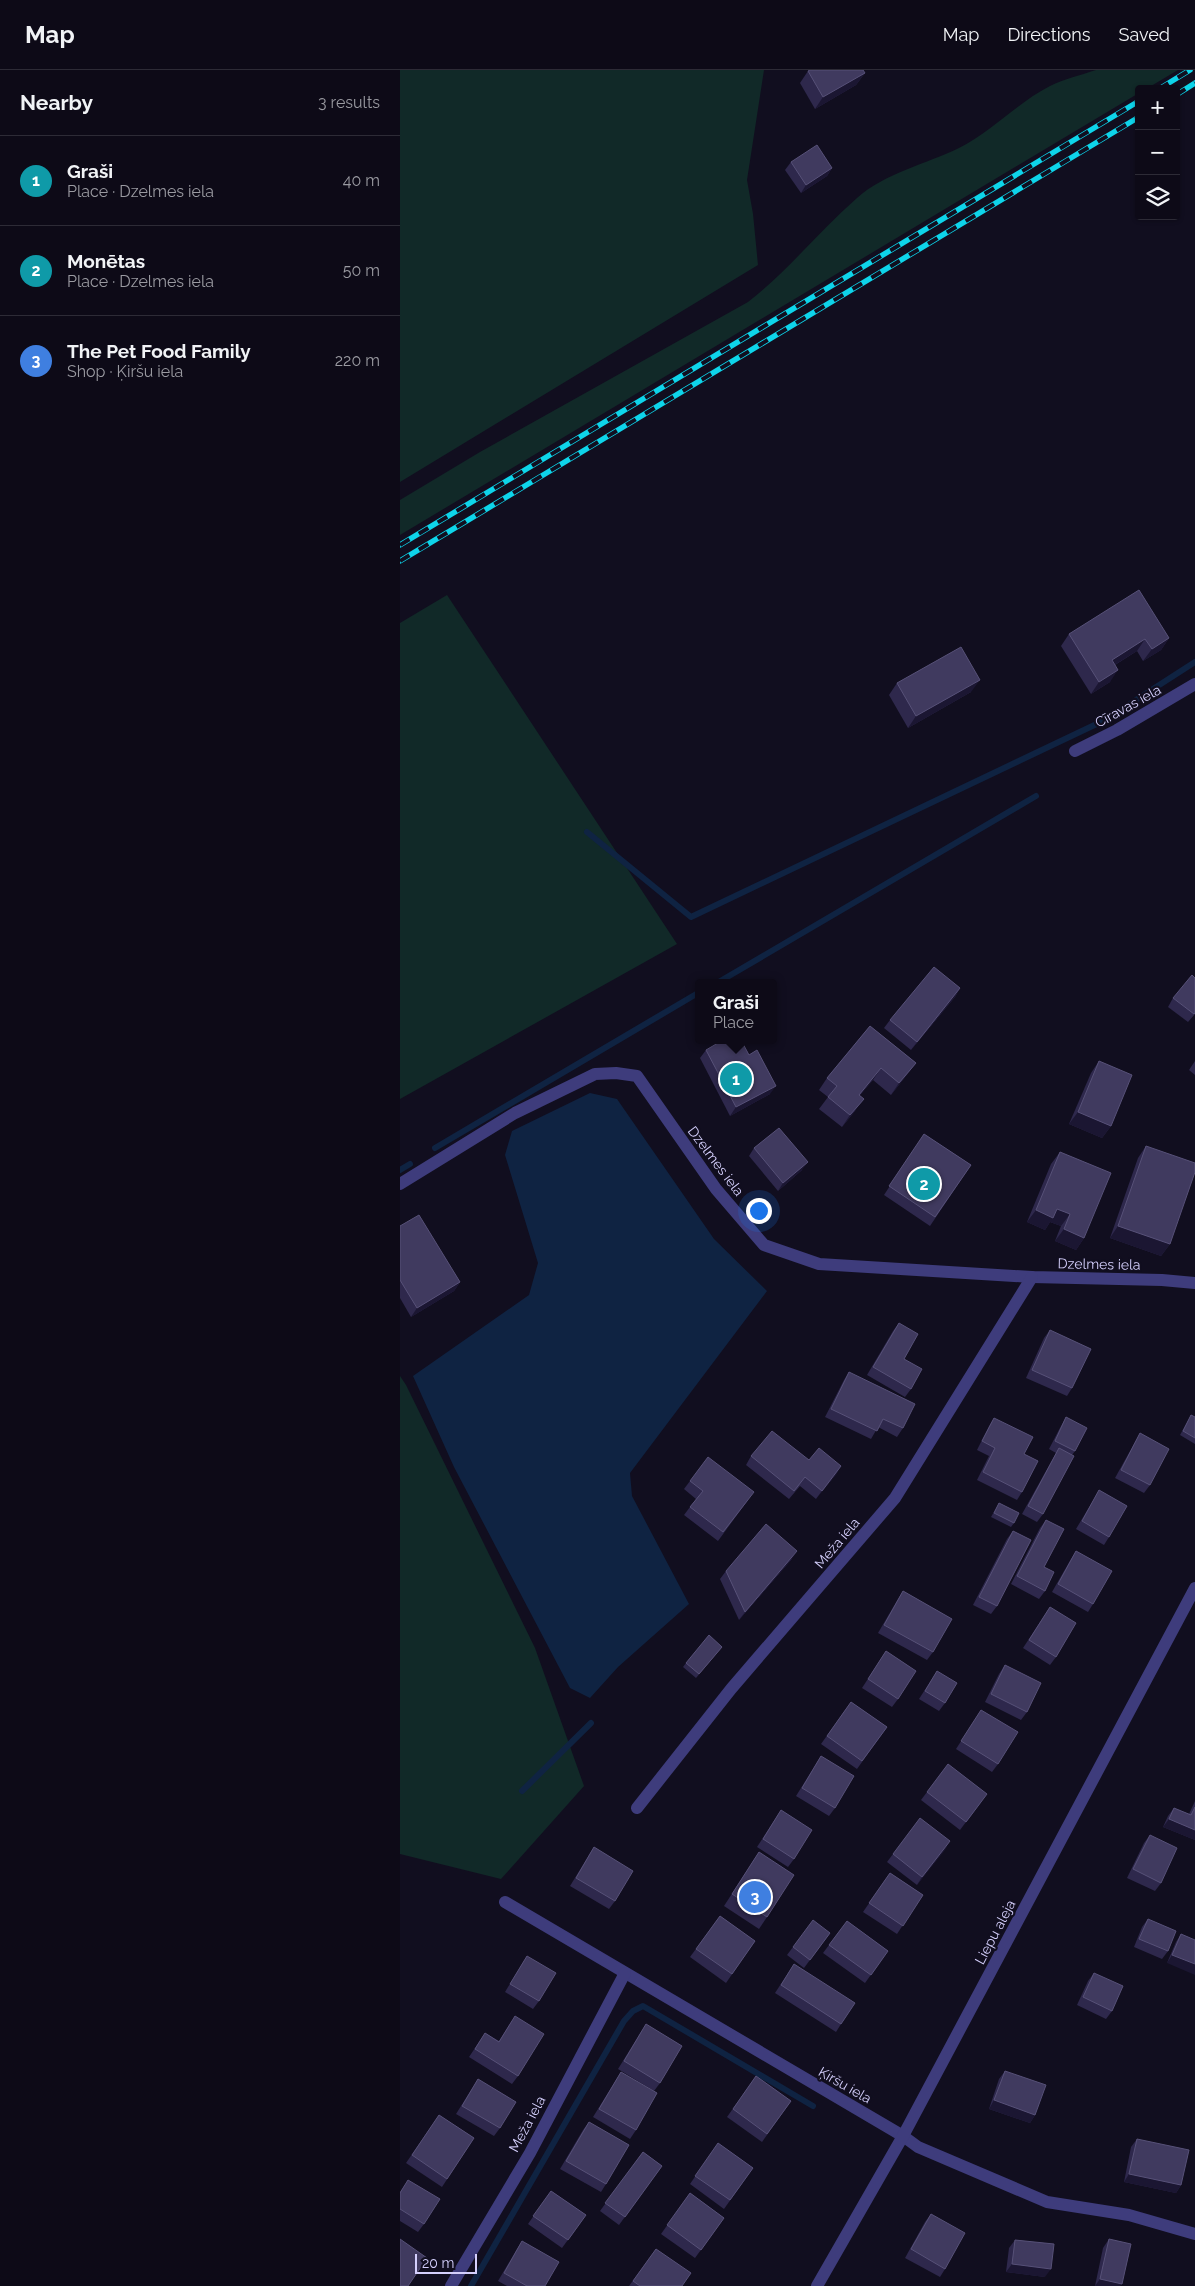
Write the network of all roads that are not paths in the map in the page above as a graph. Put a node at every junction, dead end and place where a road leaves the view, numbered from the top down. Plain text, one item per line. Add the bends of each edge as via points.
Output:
1 (1195, 684) edge
2 (1075, 751) dead end
3 (400, 1184) edge
4 (1032, 1277) junction
5 (1195, 1283) edge
6 (1195, 1588) edge
7 (637, 1808) dead end
8 (505, 1902) dead end
9 (625, 1973) junction
10 (903, 2136) junction
11 (1195, 2234) edge
12 (451, 2286) edge
13 (817, 2286) edge

1 - 2 street, Cīravas iela
3 - 4 street, Dzelmes iela via 515,1113 594,1074 637,1076 716,1190 764,1245 819,1264
4 - 5 street, Dzelmes iela
4 - 7 street, Meža iela via 895,1498 732,1689
6 - 10 street, Liepu aleja
8 - 9 street, Ķiršu iela
9 - 10 street, Ķiršu iela
9 - 12 street, Meža iela via 530,2152
10 - 11 street, Ķiršu iela via 918,2147 1047,2202 1129,2215
10 - 13 street, Liepu aleja

